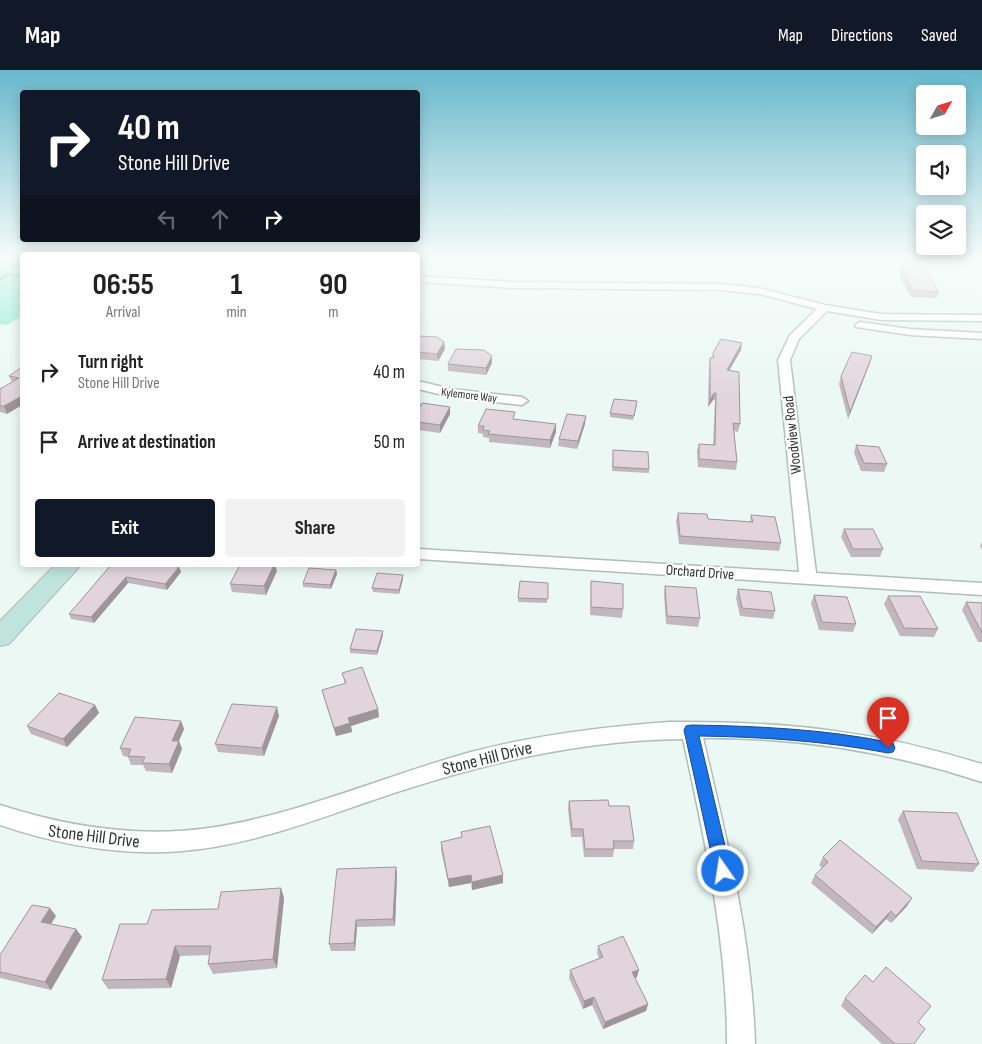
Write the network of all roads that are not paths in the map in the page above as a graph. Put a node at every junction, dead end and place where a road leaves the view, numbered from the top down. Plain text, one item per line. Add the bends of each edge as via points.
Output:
1 (789, 304) edge
2 (821, 311) junction
3 (979, 321) edge
4 (982, 336) edge
5 (420, 385) edge
6 (522, 401) dead end
7 (420, 554) edge
8 (67, 567) edge
9 (808, 579) junction
10 (982, 589) edge
11 (0, 637) edge
12 (691, 730) junction
13 (982, 773) edge
14 (0, 815) edge
15 (740, 1044) edge

1 - 2 street
2 - 3 street
2 - 4 street via 881,329
2 - 9 street, Woodview Road via 793,338 786,348 784,360
5 - 6 street, Kylemore Way via 451,393
7 - 9 street, Orchard Drive
8 - 11 main road
9 - 10 street, Orchard Drive
12 - 13 street, Stone Hill Drive via 774,732 853,741 923,754
12 - 14 street, Stone Hill Drive via 630,732 520,748 270,824 209,838 151,843 91,838 32,827
12 - 15 street via 727,889 738,966

